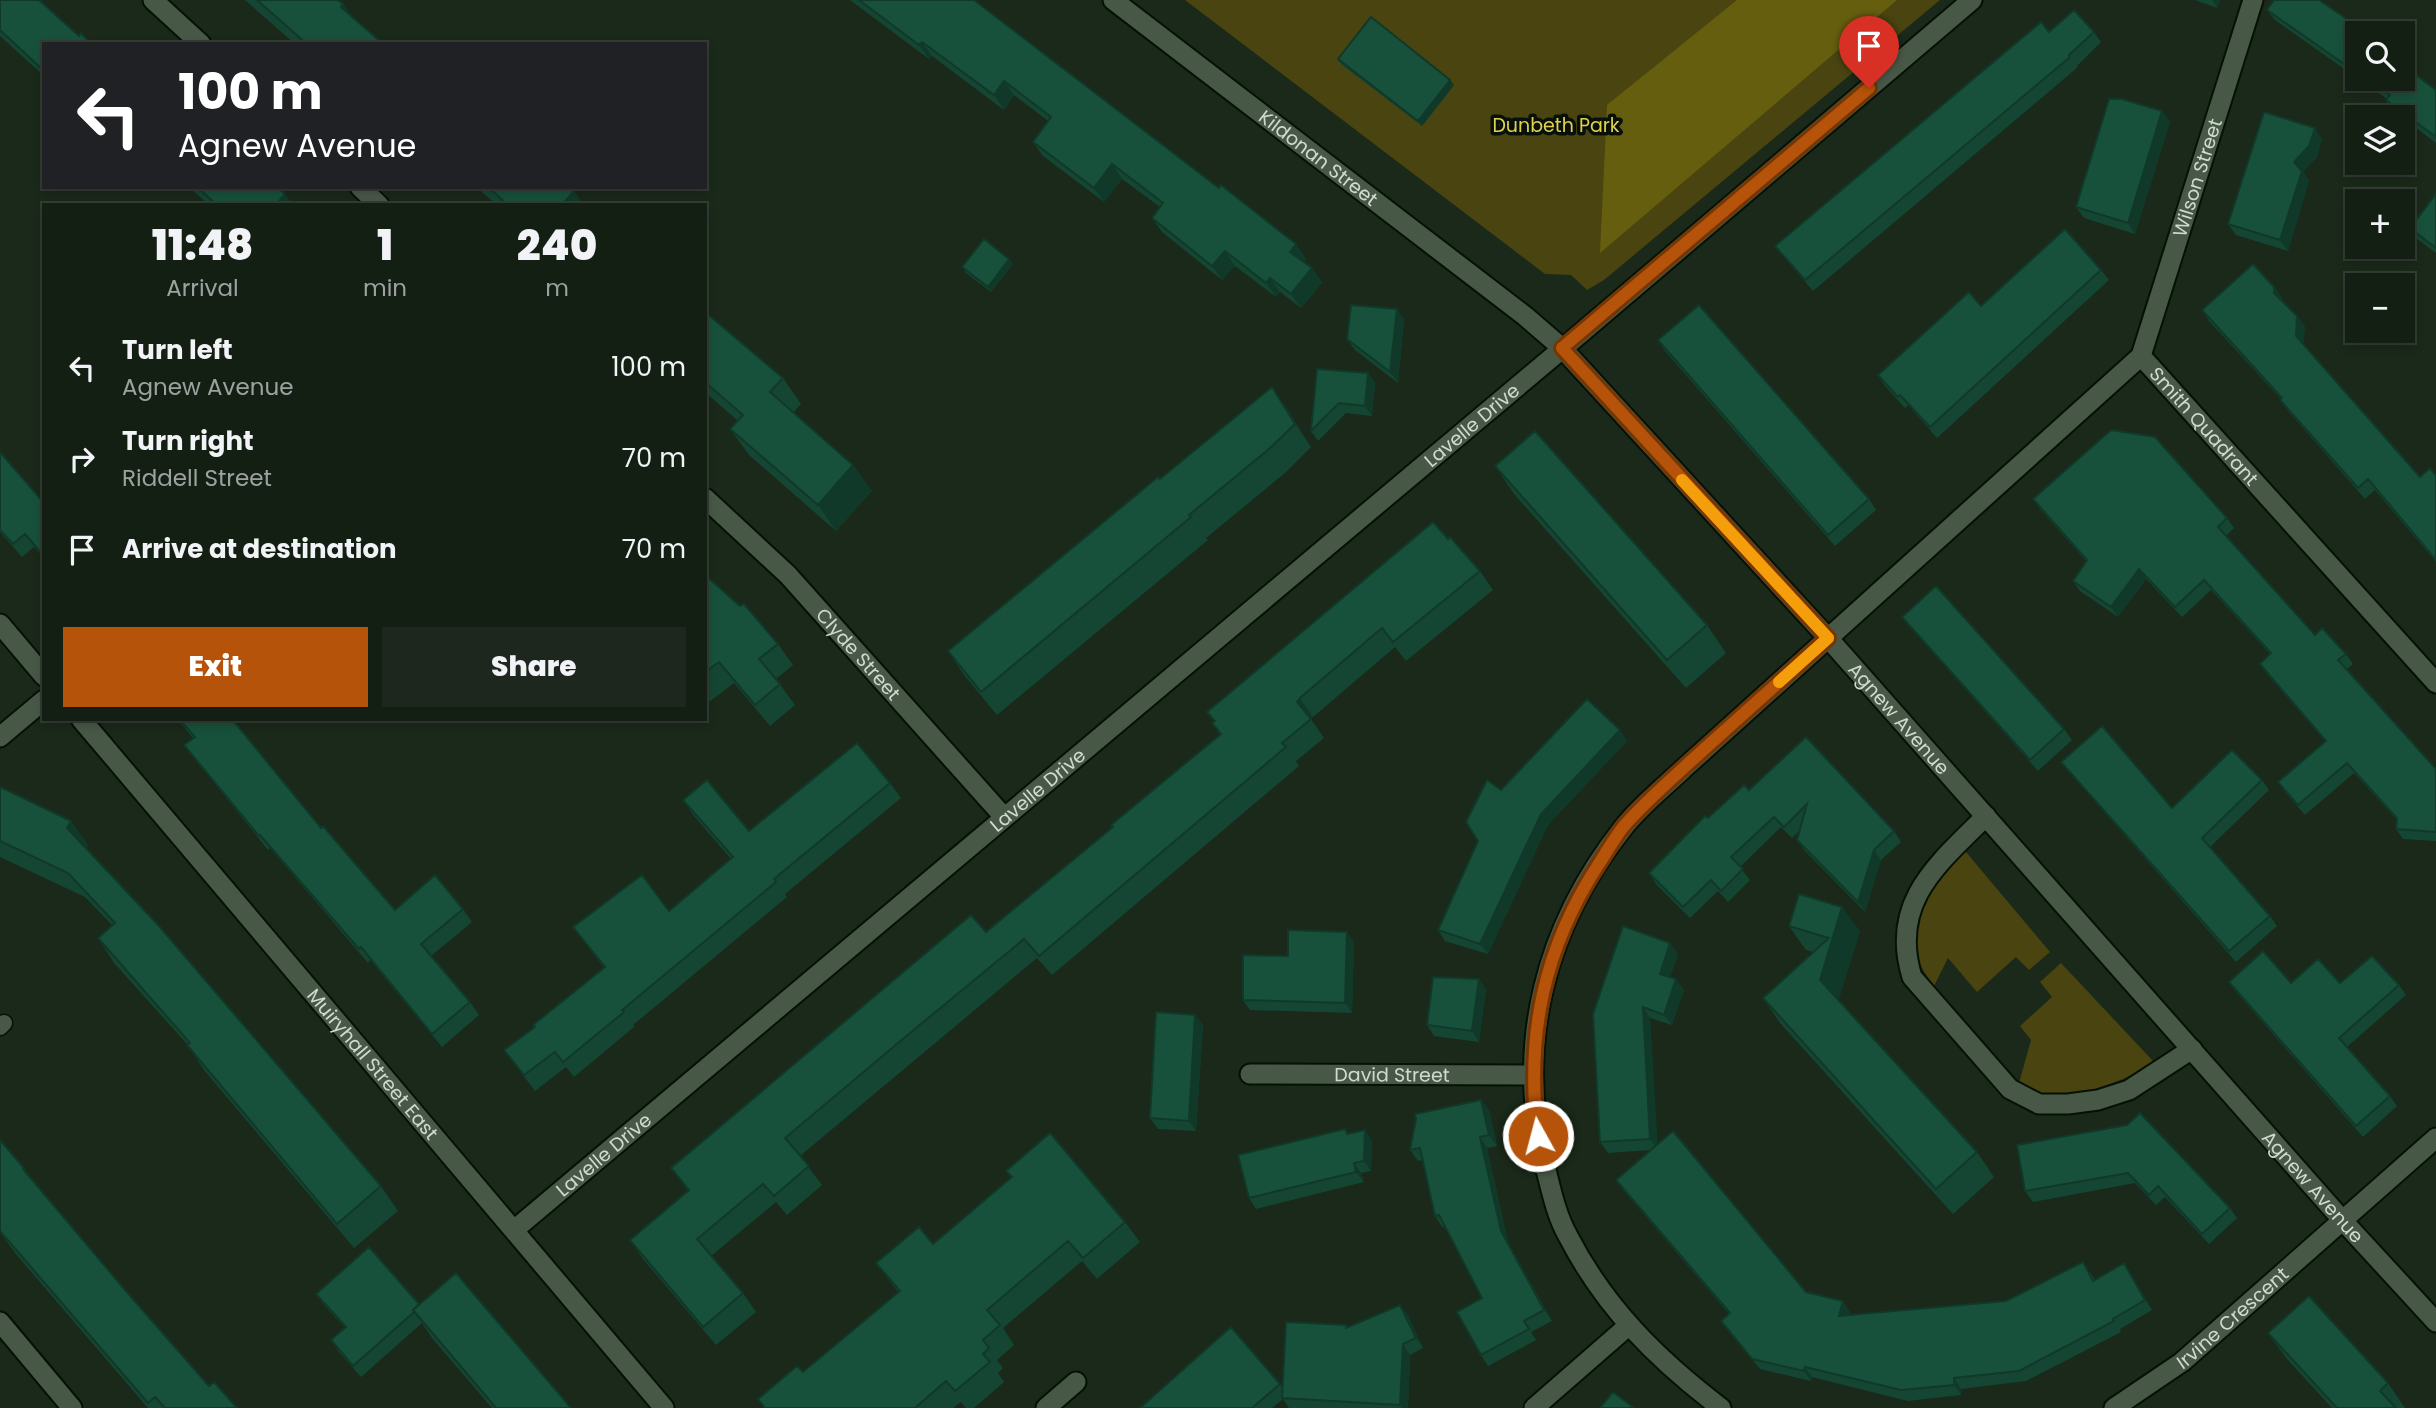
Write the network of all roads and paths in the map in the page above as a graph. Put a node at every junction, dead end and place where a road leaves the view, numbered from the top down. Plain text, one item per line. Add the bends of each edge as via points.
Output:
1 (153, 0) edge
2 (1113, 0) edge
3 (1972, 0) edge
4 (2253, 0) edge
5 (199, 42) edge
6 (362, 189) edge
7 (377, 203) edge
8 (1525, 316) joint
9 (1562, 348) junction
10 (2141, 356) junction
11 (707, 500) edge
12 (0, 624) edge
13 (1828, 638) junction
14 (42, 674) edge
15 (2436, 684) edge
16 (42, 702) edge
17 (83, 721) edge
18 (0, 737) edge
19 (1986, 816) junction
20 (1004, 817) junction
21 (2192, 1049) junction
22 (1250, 1074) dead end
23 (1532, 1075) junction
24 (2436, 1138) edge
25 (2344, 1222) junction
26 (514, 1230) junction
27 (0, 1322) edge
28 (2436, 1322) edge
29 (1628, 1326) junction
30 (1076, 1382) dead end
31 (72, 1408) edge
32 (664, 1408) edge
33 (1046, 1408) edge
34 (1534, 1408) edge
35 (1721, 1408) edge
36 (2115, 1408) edge

1 - 5 street
2 - 8 street, Kildonan Street
3 - 9 street, Lavelle Drive
4 - 10 street, Wilson Street
6 - 7 street
8 - 9 street, Agnew Avenue
9 - 13 street, Agnew Avenue
9 - 20 street, Lavelle Drive
10 - 13 street, Smith Quadrant
10 - 15 street, Smith Quadrant
11 - 20 street, Clyde Street via 788,575
12 - 14 street
13 - 19 street, Agnew Avenue
13 - 23 street via 1623,827 1584,887 1549,965 1536,1020
16 - 18 street
17 - 26 street, Muiryhall Street East
19 - 21 street, Agnew Avenue
19 - 21 street via 1931,870 1918,891 1910,913 1905,956 1912,977 2010,1089 2039,1104 2098,1100 2129,1090
20 - 26 street, Lavelle Drive
21 - 25 street, Agnew Avenue
22 - 23 street, David Street
23 - 29 street via 1538,1136 1566,1235
24 - 25 street
25 - 28 street, Agnew Avenue
25 - 36 street, Irvine Crescent via 2182,1362
26 - 32 street, Muiryhall Street East
27 - 31 street
29 - 34 street
29 - 35 street via 1677,1375
30 - 33 street

